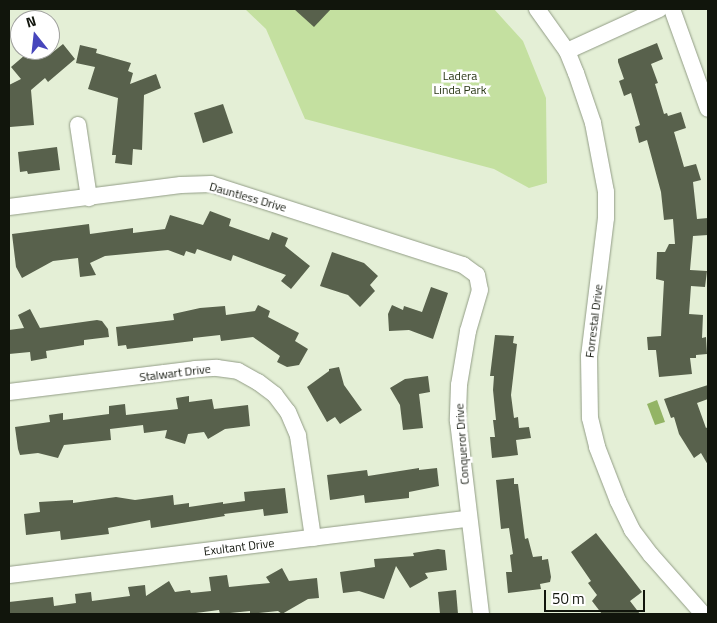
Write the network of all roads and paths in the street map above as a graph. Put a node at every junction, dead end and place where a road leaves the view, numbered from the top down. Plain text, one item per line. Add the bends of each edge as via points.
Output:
1 (537, 9) edge
2 (659, 9) edge
3 (672, 9) edge
4 (567, 51) junction
5 (708, 109) edge
6 (78, 125) dead end
7 (89, 198) junction
8 (9, 207) edge
9 (477, 275) joint
10 (9, 392) edge
11 (468, 518) junction
12 (313, 538) junction
13 (9, 575) edge
14 (481, 614) edge
15 (703, 614) edge

1 - 4 street, Forrestal Drive
2 - 4 street
3 - 5 street
4 - 15 street, Forrestal Drive via 593,123 606,192 606,218 588,366 590,418 597,447 632,530
6 - 7 street
7 - 8 street, Dauntless Drive
7 - 9 street, Dauntless Drive via 211,184 463,265
9 - 11 street, Conqueror Drive via 480,290 468,330 459,385 458,412
10 - 12 street, Stalwart Drive via 194,369 238,371 274,395 288,412 298,436
11 - 12 street, Exultant Drive
11 - 14 street, Conqueror Drive
12 - 13 street, Exultant Drive

